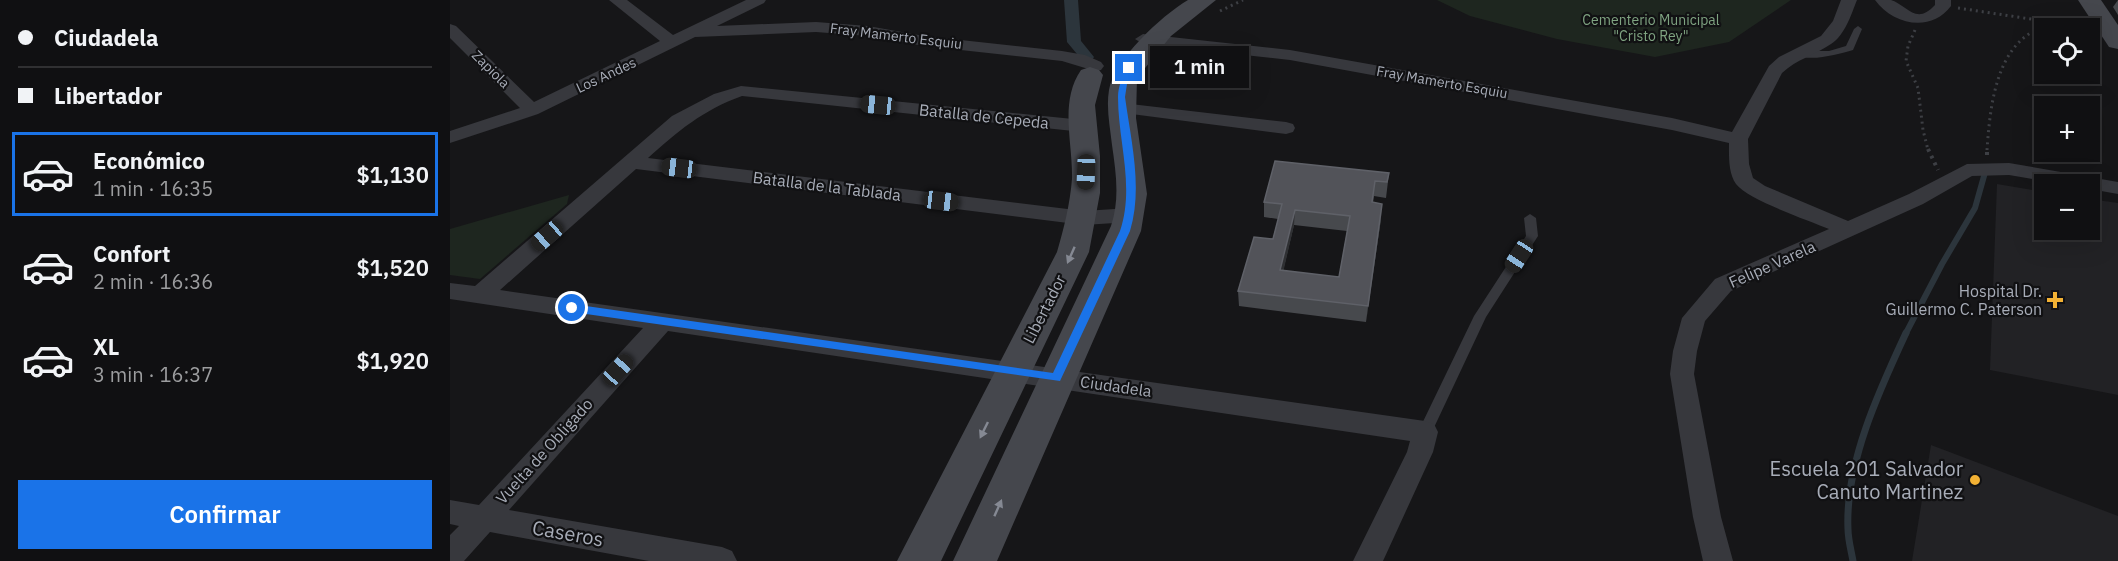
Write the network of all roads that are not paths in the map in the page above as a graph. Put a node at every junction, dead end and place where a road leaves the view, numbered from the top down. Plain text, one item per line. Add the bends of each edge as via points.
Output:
1 (617, 0) edge
2 (758, 0) edge
3 (1188, 0) edge
4 (1849, 0) edge
5 (1883, 0) edge
6 (2089, 0) edge
7 (1943, 3) edge
8 (1209, 7) edge
9 (450, 29) edge
10 (1858, 29) dead end
11 (694, 32) junction
12 (2115, 35) edge
13 (1149, 39) junction
14 (673, 43) junction
15 (1800, 54) junction
16 (1111, 77) junction
17 (532, 110) junction
18 (1083, 126) junction
19 (1286, 128) dead end
20 (450, 137) edge
21 (1738, 139) junction
22 (631, 162) junction
23 (2118, 188) edge
24 (1130, 215) junction
25 (1084, 218) junction
26 (1530, 218) dead end
27 (1850, 230) junction
28 (450, 291) edge
29 (480, 295) junction
30 (663, 321) junction
31 (1013, 372) junction
32 (1057, 378) junction
33 (1425, 432) junction
34 (450, 512) edge
35 (483, 518) junction
36 (450, 556) edge
37 (722, 561) edge
38 (919, 561) edge
39 (975, 561) edge
40 (1368, 561) edge
41 (1718, 561) edge

1 - 14 street
2 - 11 street, Los Andes
3 - 13 street
4 - 15 street via 1841,22 1827,40
5 - 7 street via 1890,9 1916,18 1929,18 1939,12
6 - 12 street
8 - 13 street via 1176,19
9 - 17 street, Zapiola
10 - 15 lane via 1850,48 1830,54
11 - 14 street, Los Andes
11 - 16 street, Fray Mamerto Esquiu via 816,27 868,31 1079,59
13 - 16 street
13 - 21 street, Fray Mamerto Esquiu via 1290,55
14 - 17 street, Los Andes
15 - 21 street via 1775,70
16 - 18 street, Libertador via 1082,96
16 - 19 street, Fray Mamerto Esquiu
16 - 24 street via 1131,179
17 - 20 street, Los Andes
18 - 22 street, Batalla de Cepeda via 741,91 679,120
18 - 25 street, Libertador
21 - 27 street via 1744,181 1758,191
22 - 25 street, Batalla de la Tablada
22 - 29 street
23 - 27 street, Felipe Varela via 1986,168 1966,170
24 - 25 street, Batalla de la Tablada
24 - 32 street
25 -> 31 street, Libertador via 1073,252
26 - 33 lane via 1532,236 1480,316
27 - 41 street, Felipe Varela via 1724,285 1694,318 1682,374
28 - 29 street, Ciudadela
29 - 30 street, Ciudadela
30 - 31 street, Ciudadela
30 - 35 street, Vuelta de Obligado
31 - 32 street, Ciudadela
31 -> 38 street, Libertador
32 - 33 street, Ciudadela
39 -> 32 street
33 - 40 street via 1420,452
34 - 35 street, Caseros
35 - 36 street, Vuelta de Obligado
35 - 37 street, Caseros

